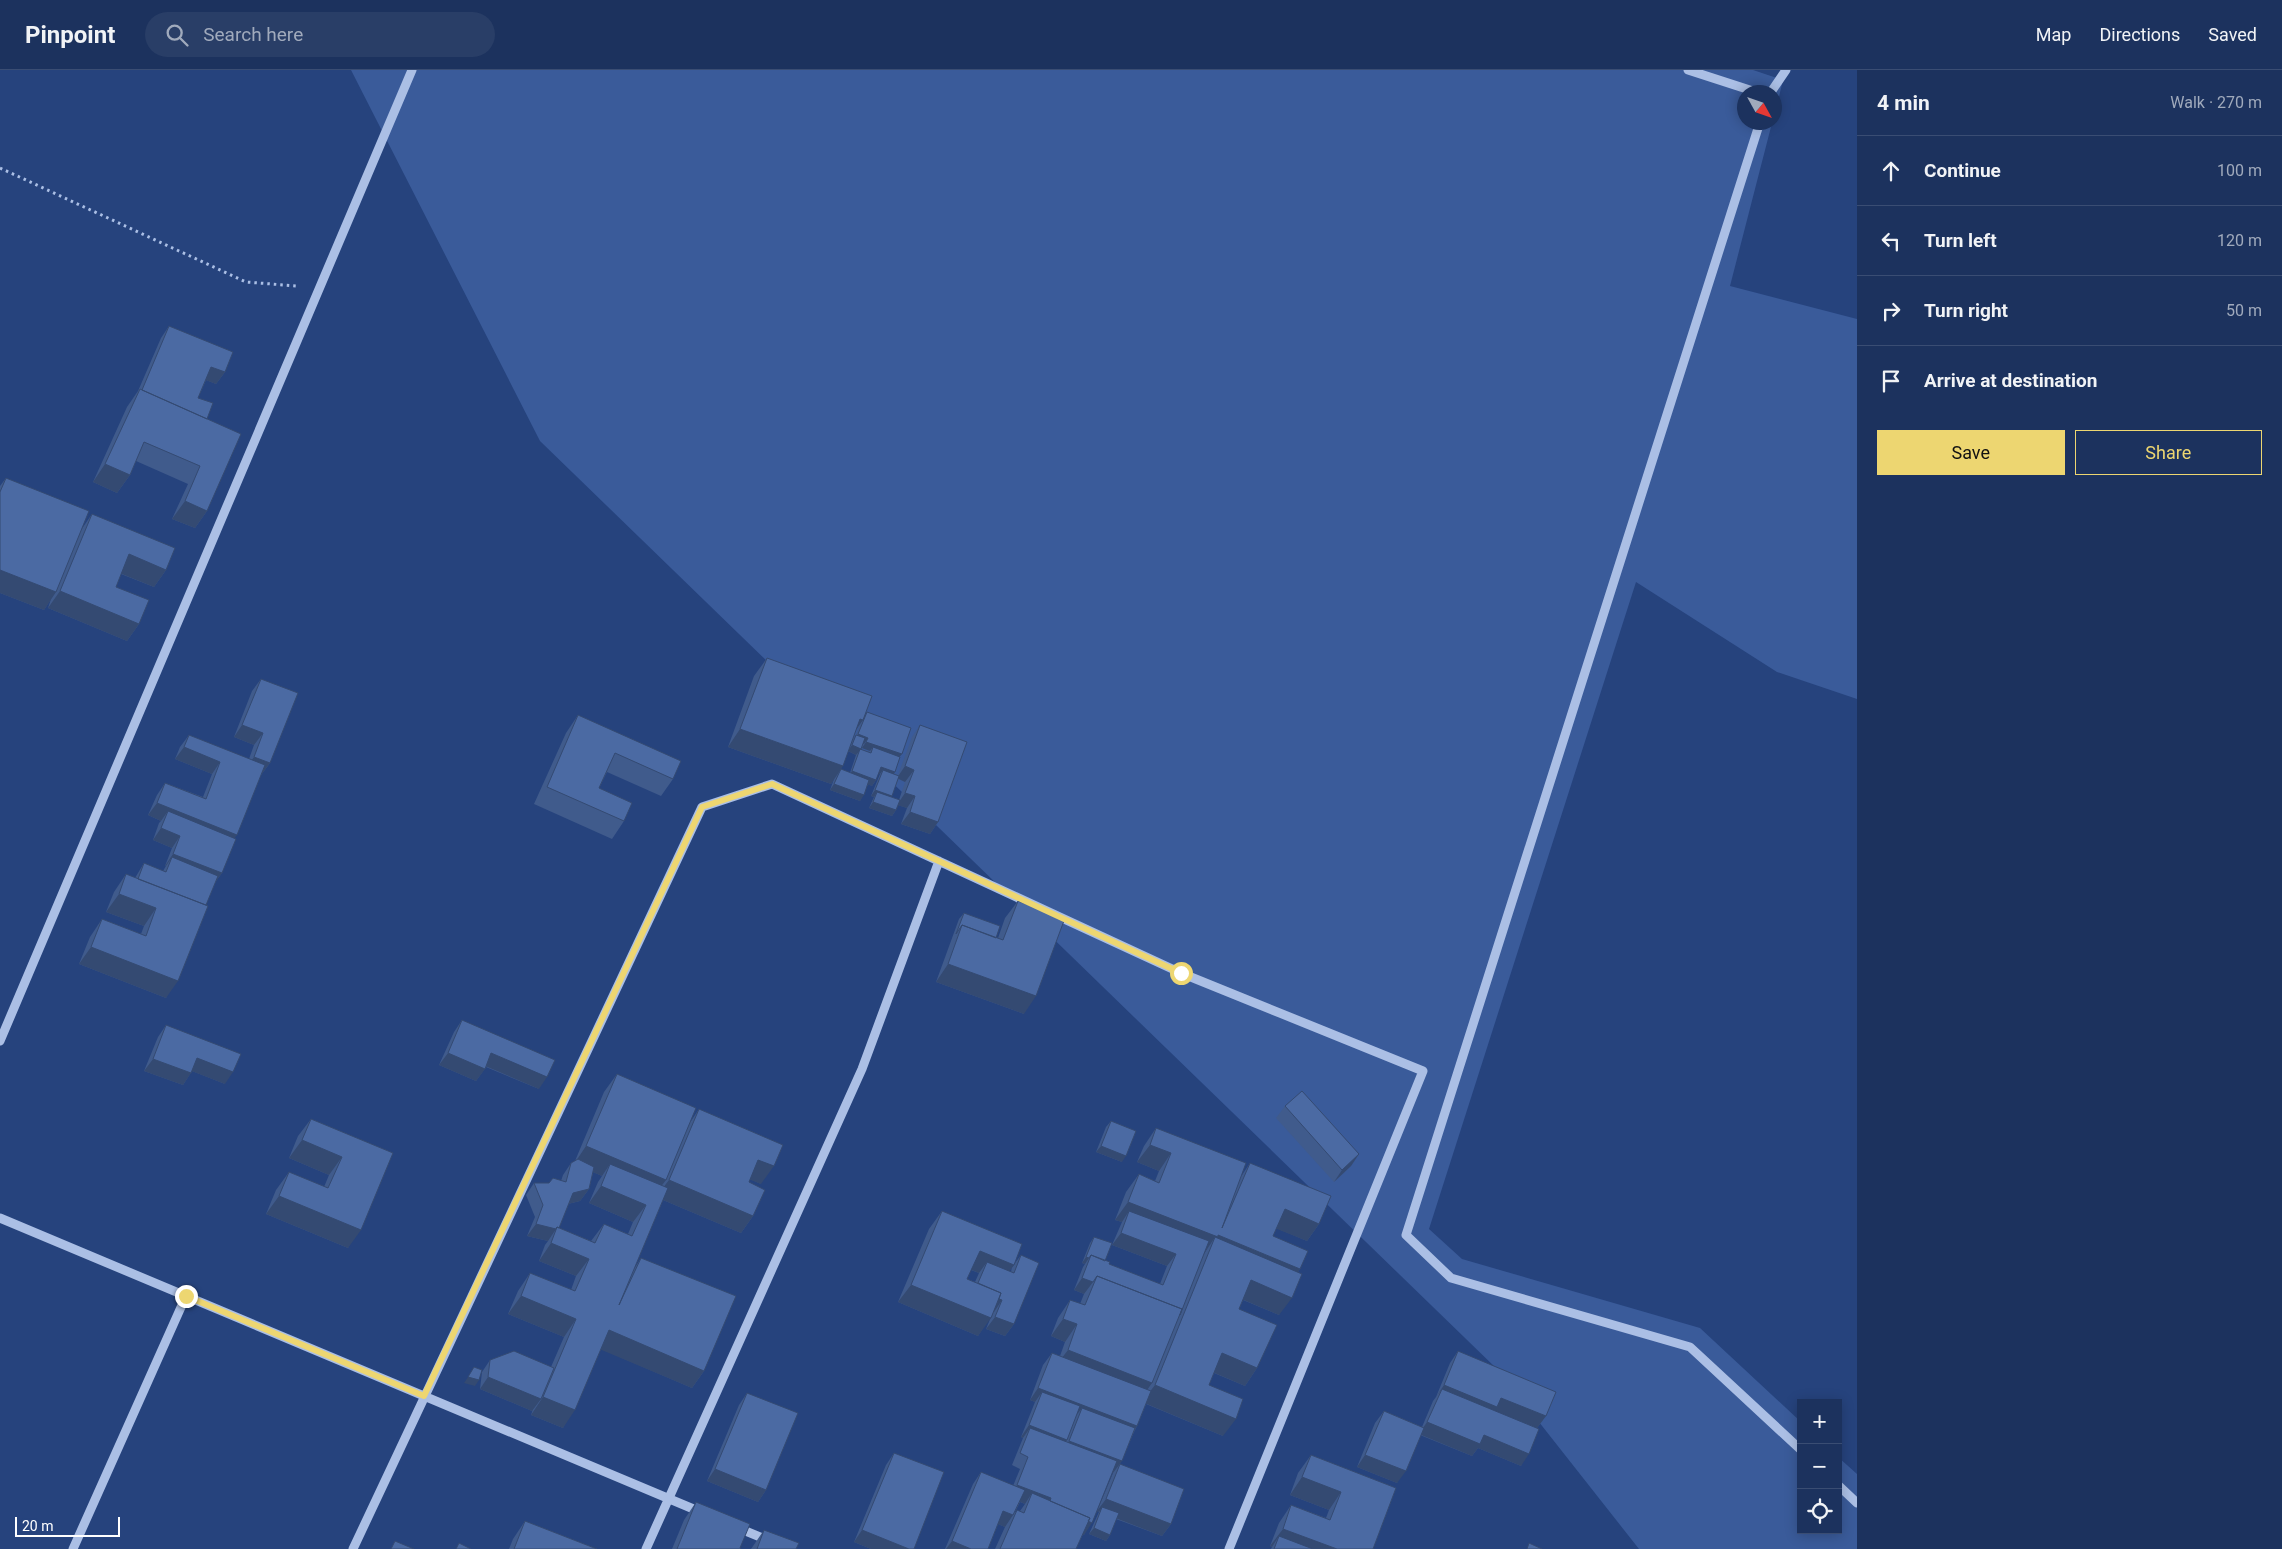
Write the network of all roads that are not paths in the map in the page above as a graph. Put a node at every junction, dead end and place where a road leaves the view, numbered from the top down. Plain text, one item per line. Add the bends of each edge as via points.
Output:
1 (412, 70) edge
2 (1688, 70) edge
3 (1786, 70) edge
4 (1776, 85) edge
5 (1737, 86) edge
6 (1757, 130) edge
7 (939, 861) junction
8 (0, 1041) edge
9 (0, 1218) edge
10 (186, 1296) junction
11 (424, 1396) junction
12 (1797, 1446) edge
13 (1842, 1489) edge
14 (667, 1498) junction
15 (1857, 1503) edge
16 (711, 1516) edge
17 (728, 1524) edge
18 (74, 1549) edge
19 (353, 1549) edge
20 (646, 1549) edge
21 (789, 1549) edge
22 (1229, 1549) edge

1 - 8 street
2 - 5 street
3 - 4 street
6 - 12 street via 1406,1235 1451,1278 1690,1346
7 - 11 street via 772,784 702,807
7 - 14 street via 862,1069
7 - 22 street via 1181,973 1423,1072
9 - 10 street
10 - 11 street
10 - 18 street
11 - 14 street
11 - 19 street
13 - 15 street
14 - 16 street
14 - 20 street
17 - 21 street

